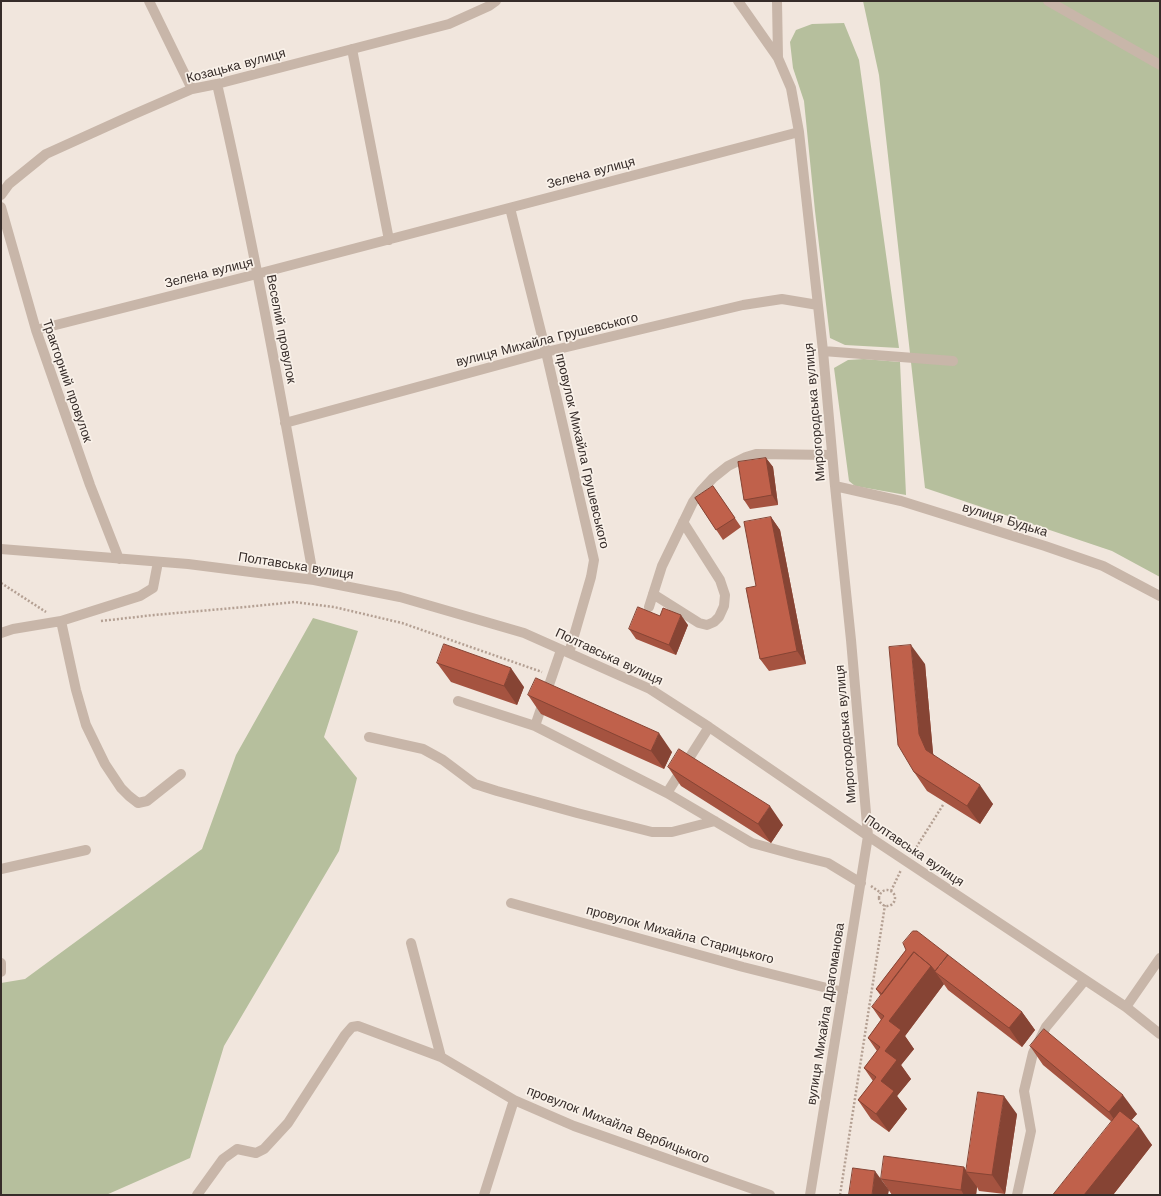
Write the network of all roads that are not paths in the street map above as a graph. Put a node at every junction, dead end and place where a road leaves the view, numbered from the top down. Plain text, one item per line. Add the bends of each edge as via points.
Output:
1 (149, 1) edge
2 (496, 1) edge
3 (738, 1) edge
4 (777, 1) edge
5 (1048, 1) edge
6 (352, 49) junction
7 (778, 58) junction
8 (1160, 66) edge
9 (217, 84) junction
10 (192, 89) junction
11 (799, 132) junction
12 (1, 195) edge
13 (1, 207) edge
14 (510, 208) junction
15 (389, 240) junction
16 (257, 274) junction
17 (818, 305) junction
18 (36, 330) junction
19 (823, 351) junction
20 (546, 352) junction
21 (953, 360) dead end
22 (286, 423) junction
23 (832, 455) junction
24 (835, 486) junction
25 (683, 522) junction
26 (1, 549) edge
27 (119, 559) junction
28 (158, 562) junction
29 (314, 580) junction
30 (653, 594) junction
31 (1160, 596) edge
32 (648, 607) dead end
33 (61, 621) junction
34 (1, 633) edge
35 (565, 651) junction
36 (458, 702) dead end
37 (535, 726) junction
38 (709, 727) junction
39 (369, 737) dead end
40 (182, 774) dead end
41 (667, 793) junction
42 (715, 822) junction
43 (868, 836) junction
44 (86, 850) dead end
45 (1, 869) edge
46 (861, 883) junction
47 (512, 903) dead end
48 (411, 944) dead end
49 (1160, 958) edge
50 (1, 963) edge
51 (1, 972) edge
52 (1085, 980) junction
53 (842, 992) junction
54 (1126, 1006) junction
55 (1160, 1034) edge
56 (441, 1057) junction
57 (514, 1100) junction
58 (197, 1195) edge
59 (484, 1195) edge
60 (770, 1195) edge
61 (810, 1195) edge
62 (1017, 1195) edge

1 - 10 street
2 - 6 street, Козацька вулиця via 449,24
3 - 7 street, Мирогородська вулиця
4 - 7 street
5 - 8 street
6 - 9 street, Козацька вулиця
6 - 15 street
7 - 11 street, Мирогородська вулиця via 791,88
9 - 10 street, Козацька вулиця
9 - 16 street, Веселий провулок
10 - 12 street, Козацька вулиця via 46,154 10,184
11 - 14 street, Зелена вулиця
11 - 17 street, Мирогородська вулиця
13 - 18 street, Тракторний провулок
14 - 15 street, Зелена вулиця
14 - 20 street, провулок Михайла Грушевського
15 - 16 street, Зелена вулиця
16 - 18 street, Зелена вулиця
16 - 22 street, Веселий провулок
17 - 19 street, Мирогородська вулиця
17 - 20 street, вулиця Михайла Грушевського via 782,299 743,304
18 - 27 street, Тракторний провулок via 90,485
19 - 21 street
19 - 23 street, Мирогородська вулиця
20 - 22 street, вулиця Михайла Грушевського
20 - 35 street, провулок Михайла Грушевського via 594,560 591,577
22 - 29 street, Веселий провулок
23 - 24 street, Мирогородська вулиця
23 - 25 street via 756,454 746,457 728,466 713,478 693,502
24 - 31 street, вулиця Будька via 901,501 1053,549 1103,566
24 - 43 street, Мирогородська вулиця
25 - 30 street via 662,566
25 - 30 street via 720,580 725,595 724,606 719,617 707,625
26 - 27 street, Полтавська вулиця
27 - 28 street, Полтавська вулиця
28 - 29 street, Полтавська вулиця
28 - 33 street via 153,588 140,596
29 - 35 street, Полтавська вулиця via 400,597 524,633
30 - 32 street
33 - 34 street
33 - 40 street via 86,725 105,764 121,788 138,803 147,801
35 - 37 street, провулок Михайла Грушевського via 552,676
35 - 38 street, Полтавська вулиця via 650,689
36 - 37 street
37 - 41 street
38 - 41 street
38 - 43 street, Полтавська вулиця
39 - 42 street via 423,749 443,760 475,784 652,832 672,832
41 - 42 street
42 - 46 street via 752,842 828,863
43 - 46 street, вулиця Михайла Драгоманова
43 - 52 street, Полтавська вулиця
44 - 45 street
46 - 53 street, вулиця Михайла Драгоманова
47 - 53 street, провулок Михайла Старицького
48 - 56 street
49 - 54 street
50 - 51 street
52 - 54 street, Полтавська вулиця
52 - 62 street via 1046,1028 1033,1053 1024,1091 1031,1131
53 - 61 street, вулиця Михайла Драгоманова
54 - 55 street, Полтавська вулиця
56 - 57 street, провулок Михайла Вербицького
56 - 58 street, провулок Михайла Вербицького via 358,1026 352,1027 288,1124 256,1154 237,1149 223,1159
57 - 59 street
57 - 60 street, провулок Михайла Вербицького via 574,1126

